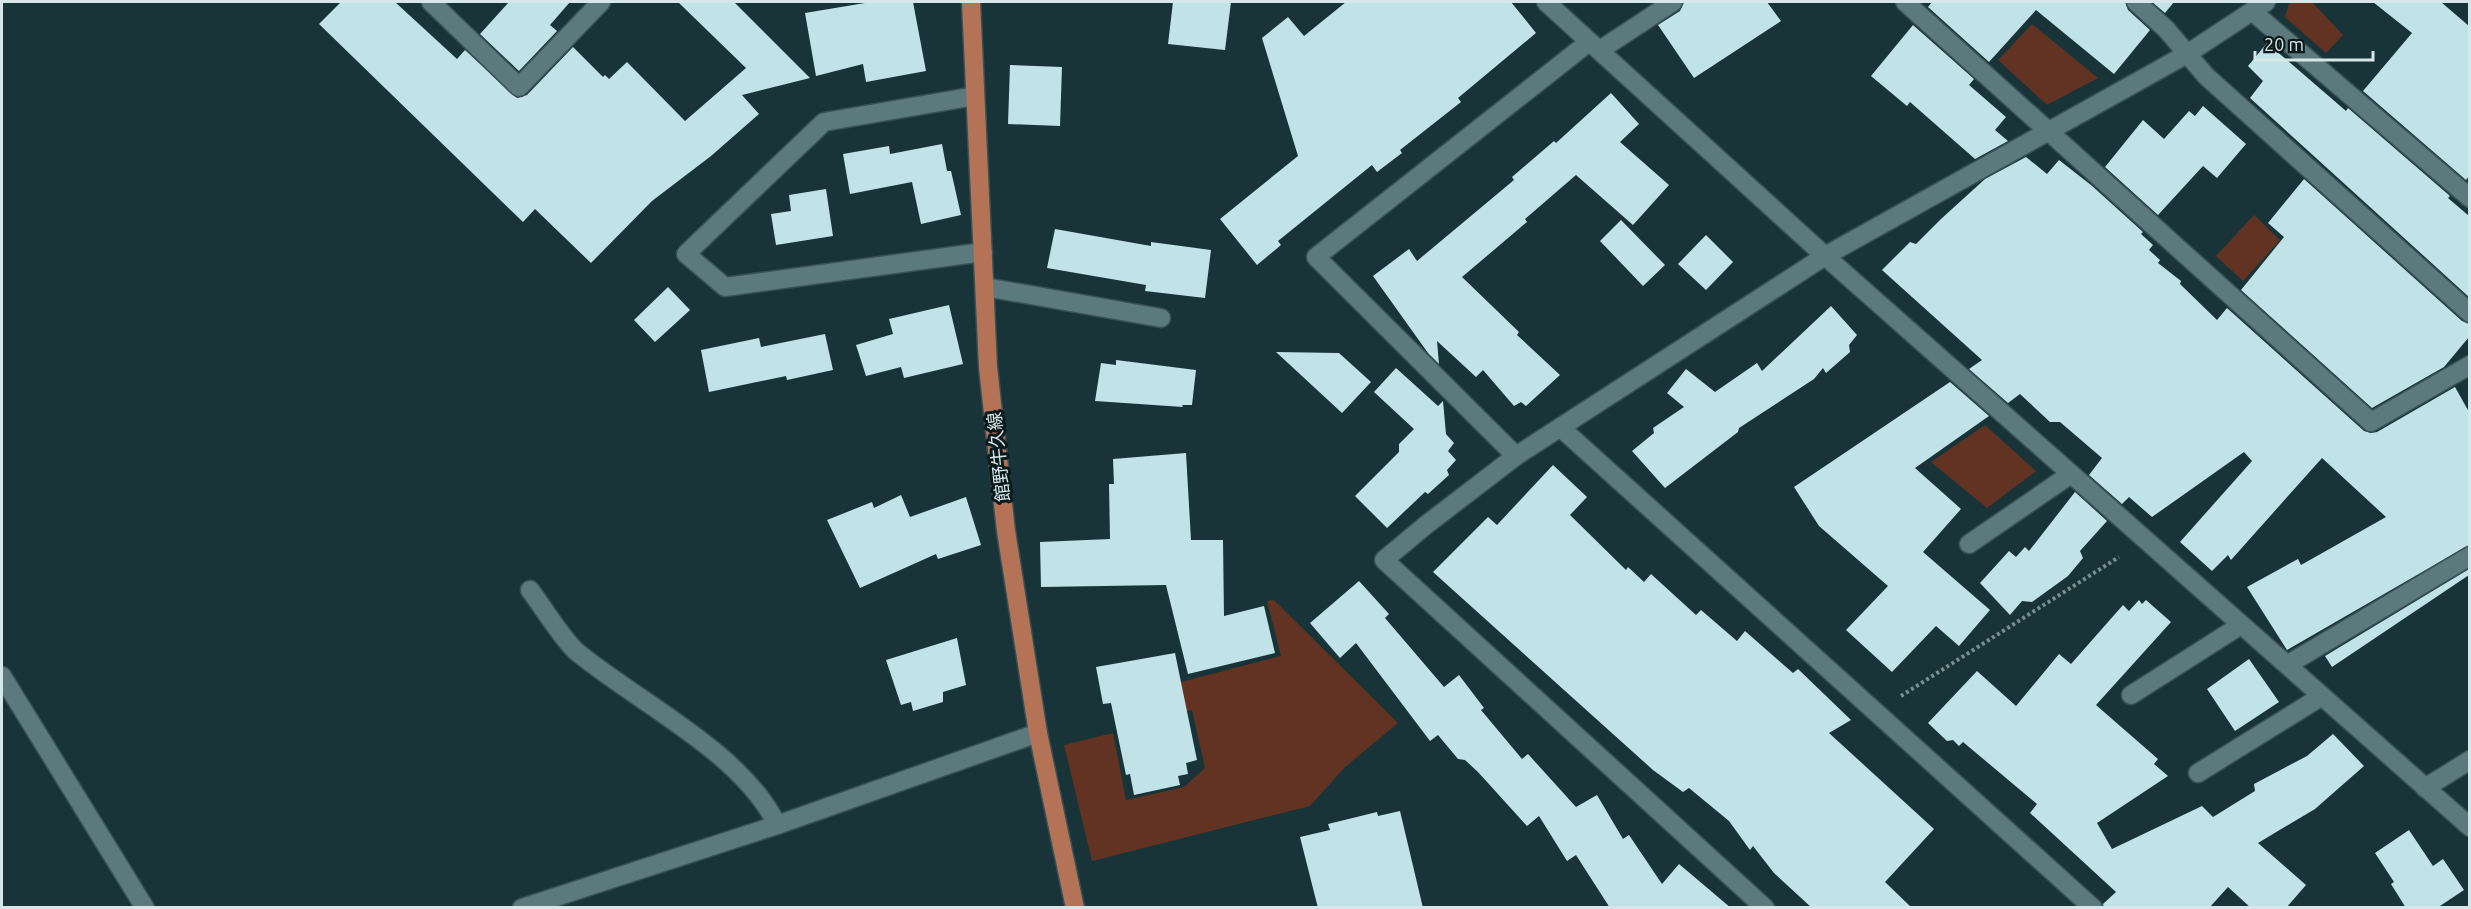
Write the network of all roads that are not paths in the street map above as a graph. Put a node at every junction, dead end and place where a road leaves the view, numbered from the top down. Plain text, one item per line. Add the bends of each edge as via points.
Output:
1 (431, 2) edge
2 (601, 2) edge
3 (971, 2) edge
4 (1546, 2) edge
5 (1673, 2) edge
6 (1905, 2) edge
7 (2136, 2) edge
8 (2260, 7) edge
9 (1595, 46) junction
10 (2187, 54) junction
11 (975, 96) junction
12 (2048, 132) junction
13 (2469, 198) edge
14 (983, 252) junction
15 (1825, 256) junction
16 (985, 287) junction
17 (2469, 313) edge
18 (1161, 318) dead end
19 (2469, 365) edge
20 (1561, 428) junction
21 (1516, 456) junction
22 (2071, 474) junction
23 (1969, 544) dead end
24 (2469, 556) edge
25 (530, 590) dead end
26 (2241, 625) junction
27 (2287, 666) junction
28 (2, 676) edge
29 (2131, 695) dead end
30 (2322, 696) junction
31 (1038, 733) junction
32 (2469, 760) edge
33 (2198, 773) dead end
34 (2425, 788) junction
35 (777, 825) junction
36 (2469, 827) edge
37 (145, 908) edge
38 (522, 908) edge
39 (1075, 908) edge
40 (1765, 908) edge
41 (2093, 908) edge

1 - 2 street via 519,87
3 - 11 main road, 館野牛久線
4 - 9 street
5 - 9 street
6 - 12 street
7 - 10 street
8 - 10 street
8 - 13 street
9 - 15 street
9 - 21 street via 1316,257
10 - 12 street
10 - 17 street via 2206,76
11 - 14 main road, 館野牛久線
11 - 14 street via 824,122 686,254 725,287
12 - 15 street
12 - 19 street via 2371,422
14 - 16 main road, 館野牛久線
15 - 20 street
15 - 22 street
16 - 18 street
16 - 31 main road, 館野牛久線 via 988,367 1006,531
20 - 21 street
20 - 41 street
21 - 40 street via 1384,560
22 - 23 street
22 - 26 street
24 - 27 street
25 - 35 street via 575,650 719,755 769,807
26 - 27 street
26 - 29 street
27 - 30 street
28 - 37 street
30 - 33 street
30 - 34 street
31 - 35 street
31 - 39 main road, 館野牛久線
32 - 34 street
34 - 36 street
35 - 38 street

